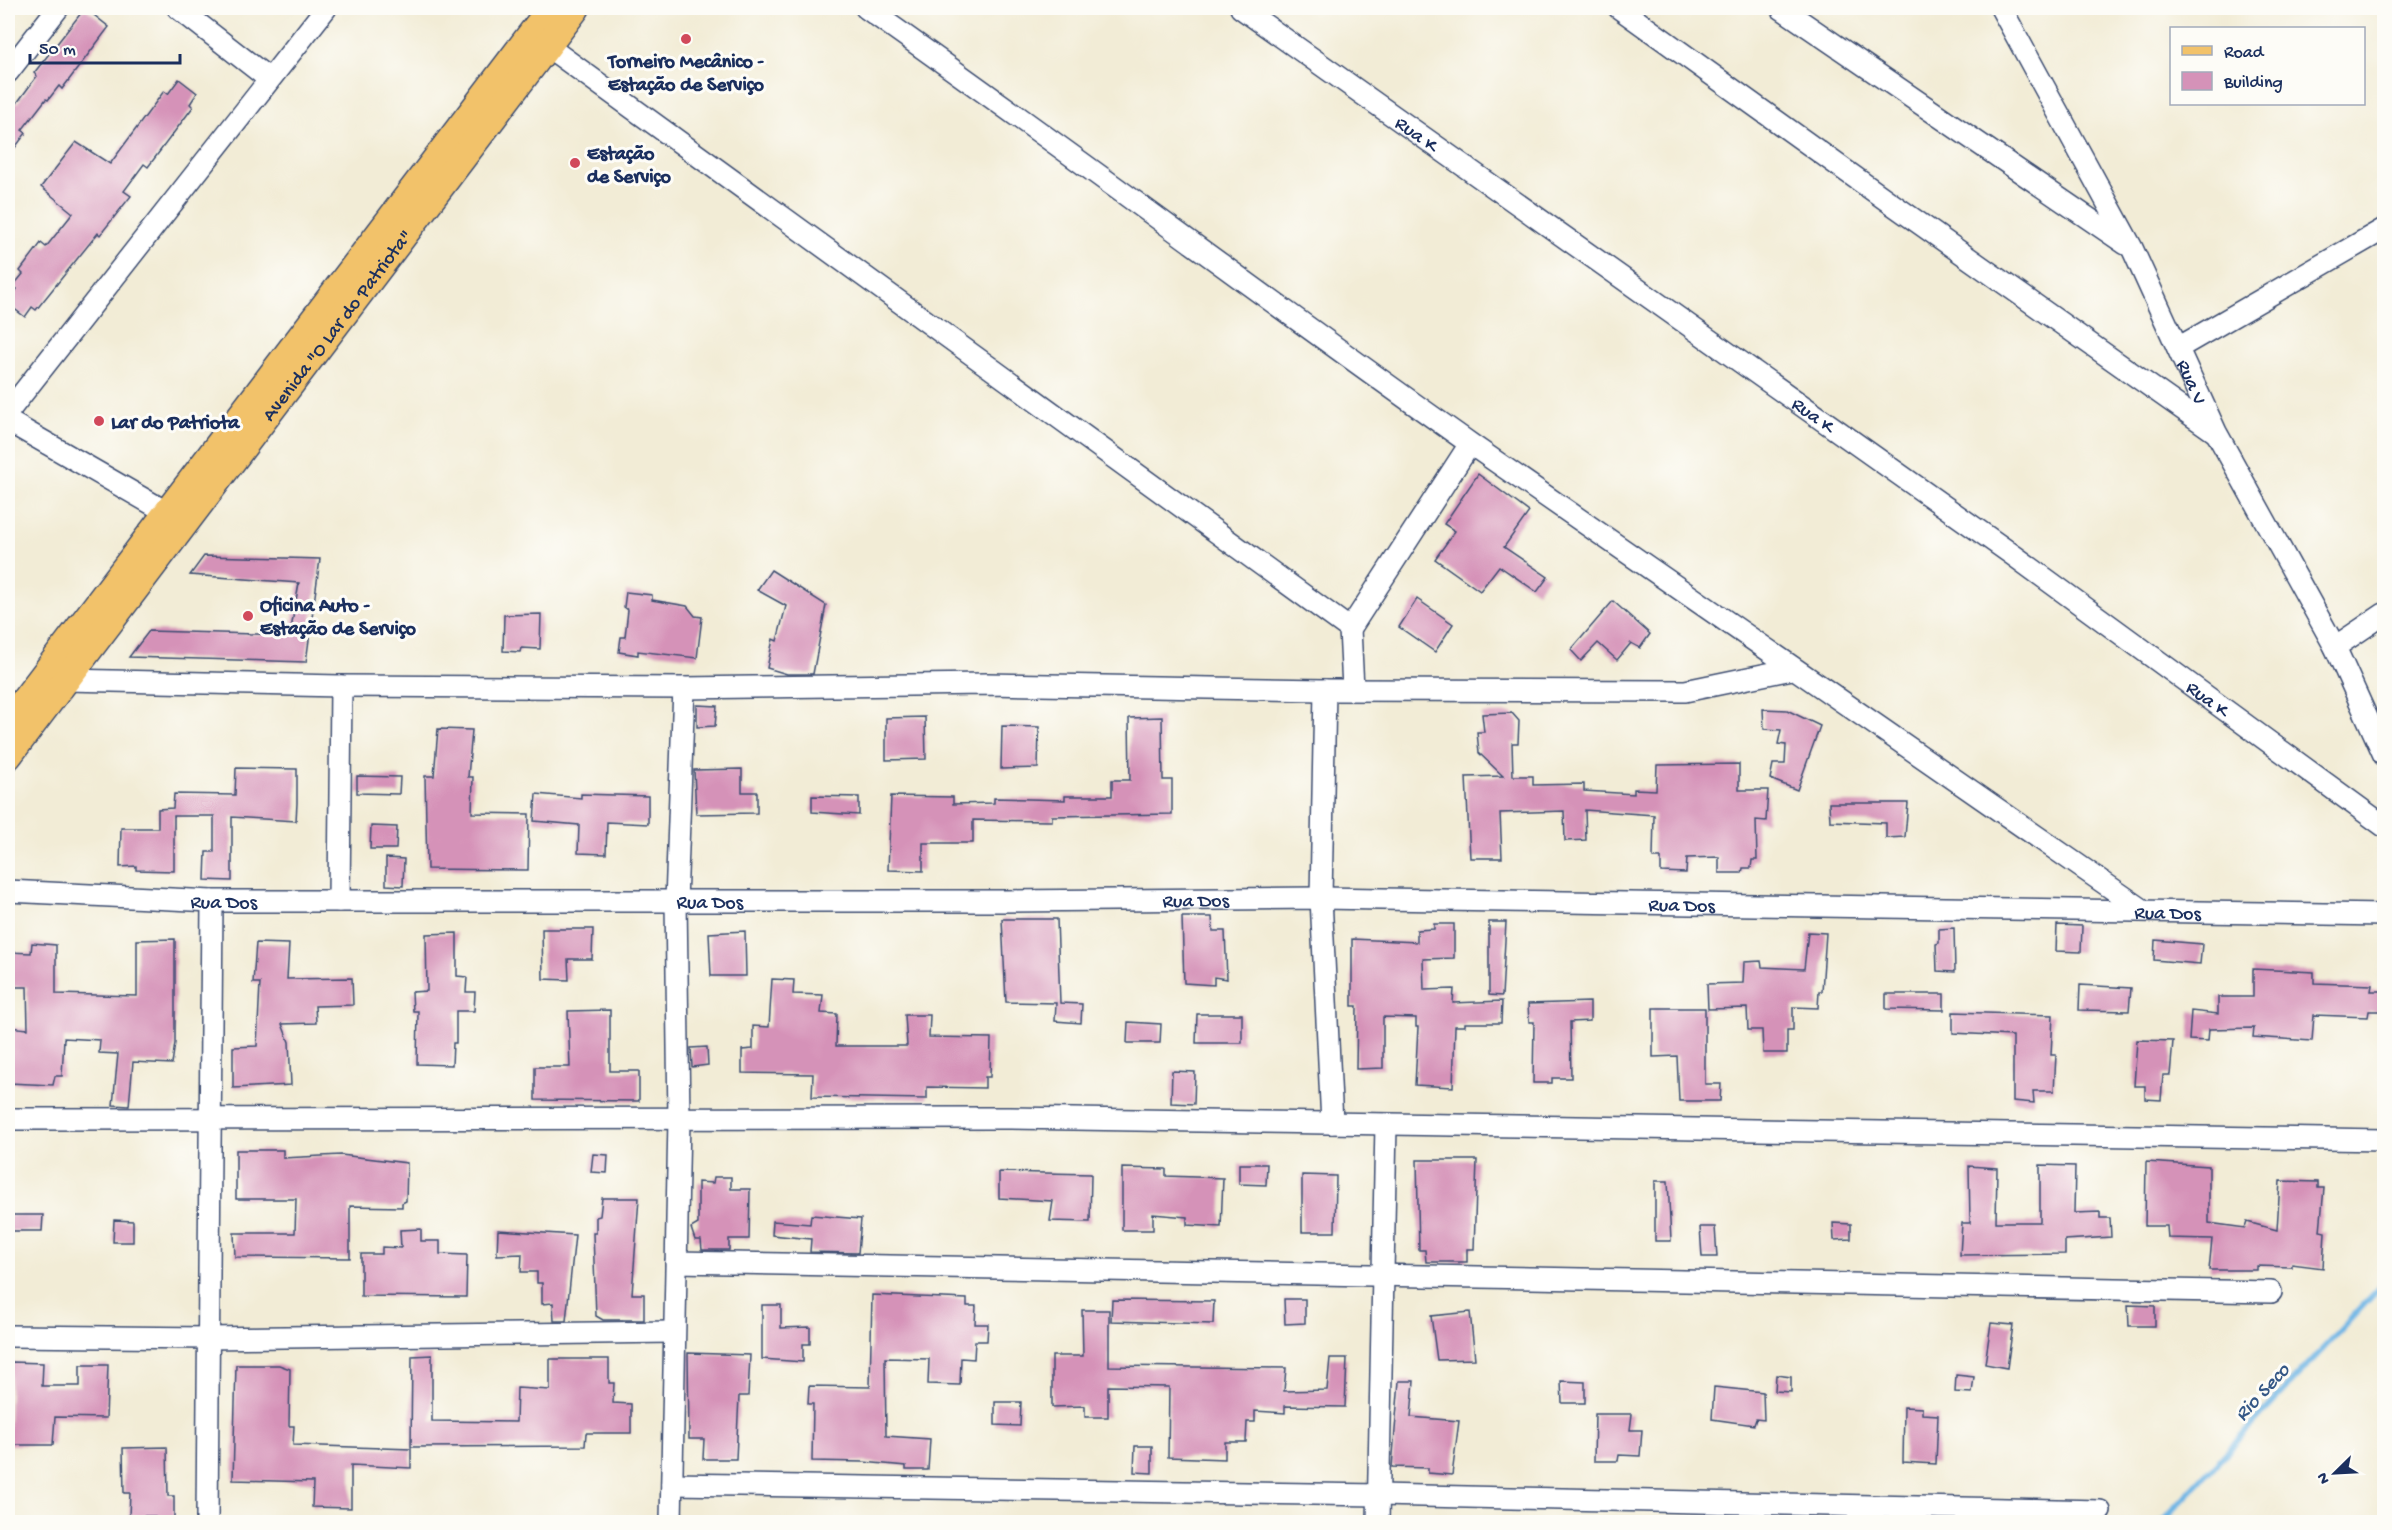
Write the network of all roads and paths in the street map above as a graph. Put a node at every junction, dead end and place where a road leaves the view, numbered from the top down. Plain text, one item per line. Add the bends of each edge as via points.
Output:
1 (58, 8) edge
2 (178, 8) edge
3 (326, 8) edge
4 (551, 8) edge
5 (576, 8) edge
6 (866, 8) edge
7 (1241, 8) edge
8 (1619, 8) edge
9 (1781, 8) edge
10 (2001, 8) edge
11 (547, 46) junction
12 (8, 72) edge
13 (269, 79) junction
14 (2385, 229) edge
15 (2132, 248) junction
16 (2178, 348) junction
17 (8, 412) edge
18 (8, 421) edge
19 (2216, 432) junction
20 (1470, 444) junction
21 (168, 513) junction
22 (2382, 620) edge
23 (1350, 629) junction
24 (2335, 647) junction
25 (1792, 669) junction
26 (65, 680) junction
27 (341, 686) junction
28 (684, 688) junction
29 (1353, 688) junction
30 (1325, 690) junction
31 (8, 722) edge
32 (2385, 755) edge
33 (8, 756) edge
34 (2385, 826) edge
35 (8, 891) edge
36 (1321, 898) junction
37 (212, 901) junction
38 (339, 901) junction
39 (676, 901) junction
40 (2143, 910) junction
41 (2385, 915) edge
42 (8, 1119) edge
43 (679, 1119) junction
44 (209, 1120) junction
45 (1332, 1123) junction
46 (1386, 1124) junction
47 (2385, 1140) edge
48 (676, 1262) junction
49 (1381, 1277) junction
50 (2271, 1292) dead end
51 (673, 1332) junction
52 (8, 1336) edge
53 (208, 1338) junction
54 (672, 1484) junction
55 (1379, 1495) junction
56 (2100, 1511) dead end
57 (207, 1522) edge
58 (671, 1522) edge
59 (1378, 1522) edge

1 - 12 street
2 - 13 street
3 - 13 street
4 - 21 main road, Avenida "O Lar do Patriota"
5 - 11 main road, Avenida "O Lar do Patriota"
6 - 20 street
7 - 34 street, Rua K via 2013,555
8 - 19 street
9 - 15 street
10 - 15 street, Rua V
11 - 23 street
11 - 26 main road, Avenida "O Lar do Patriota"
13 - 17 street
14 - 16 street
15 - 16 street, Rua V
16 - 19 street, Rua V
18 - 21 street
19 - 24 street, Rua V
20 - 23 street
20 - 25 street
21 - 31 main road, Avenida "O Lar do Patriota"
22 - 24 street
23 - 29 street
24 - 32 street, Rua V
25 - 29 street via 1685,691
25 - 40 street
26 - 27 street
26 - 33 main road, Avenida "O Lar do Patriota"
27 - 28 street
27 - 38 street
28 - 30 street via 988,684
28 - 39 street
29 - 30 street
30 - 36 street
35 - 37 street, Rua Dos
36 - 39 street, Rua Dos
36 - 40 street, Rua Dos
36 - 45 street
37 - 38 street, Rua Dos
37 - 44 street
38 - 39 street, Rua Dos
39 - 43 street
40 - 41 street, Rua Dos
42 - 44 street
43 - 44 street
43 - 45 street via 1010,1118
43 - 48 street
44 - 53 street
45 - 46 street
46 - 47 street
46 - 49 street
48 - 49 street
48 - 51 street
49 - 50 street
49 - 55 street
51 - 53 street
51 - 54 street
52 - 53 street
53 - 57 street
54 - 55 street
54 - 58 street
55 - 56 street
55 - 59 street

